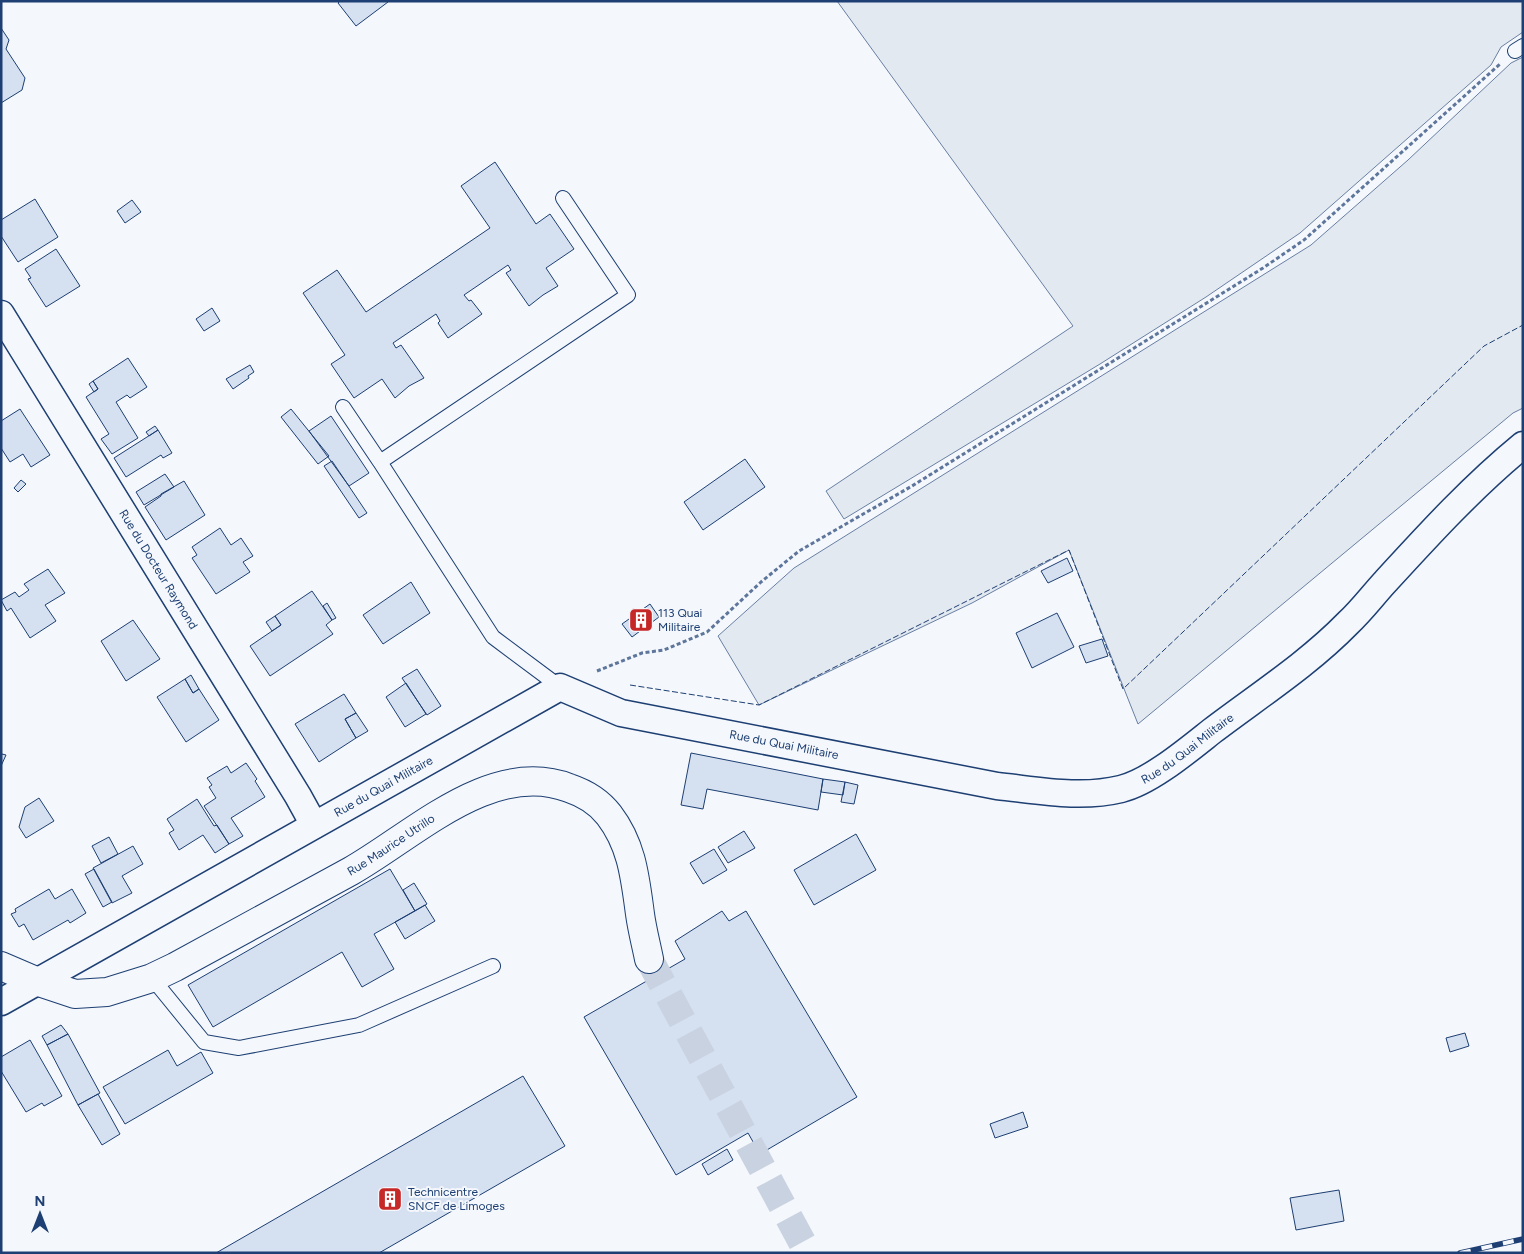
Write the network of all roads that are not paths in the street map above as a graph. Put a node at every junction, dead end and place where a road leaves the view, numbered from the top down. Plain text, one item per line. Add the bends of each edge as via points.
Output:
1 (563, 198) dead end
2 (1, 314) edge
3 (343, 407) dead end
4 (1523, 445) edge
5 (380, 462) junction
6 (560, 687) junction
7 (314, 825) junction
8 (649, 959) tunnel mouth
9 (1, 966) edge
10 (493, 966) dead end
11 (152, 978) junction
12 (36, 981) junction
13 (1, 1002) edge

1 - 5 lane via 628,295
2 - 7 street, Rue du Docteur Raymond
3 - 5 lane
4 - 6 street, Rue du Quai Militaire via 1462,499 1349,623 1324,645 1146,779 1122,789 1093,794 997,786 621,713
5 - 6 lane via 493,637
6 - 7 street, Rue du Quai Militaire
7 - 12 street, Rue du Quai Militaire
8 - 11 street, Rue Maurice Utrillo via 630,854 620,832 608,813 585,794 542,781 490,789 447,808 354,869
9 - 12 street, Rue Maurice Utrillo
10 - 11 lane via 359,1025 239,1048 204,1042
11 - 12 street, Rue Maurice Utrillo via 107,992 75,994
12 - 13 street, Rue du Quai Militaire

